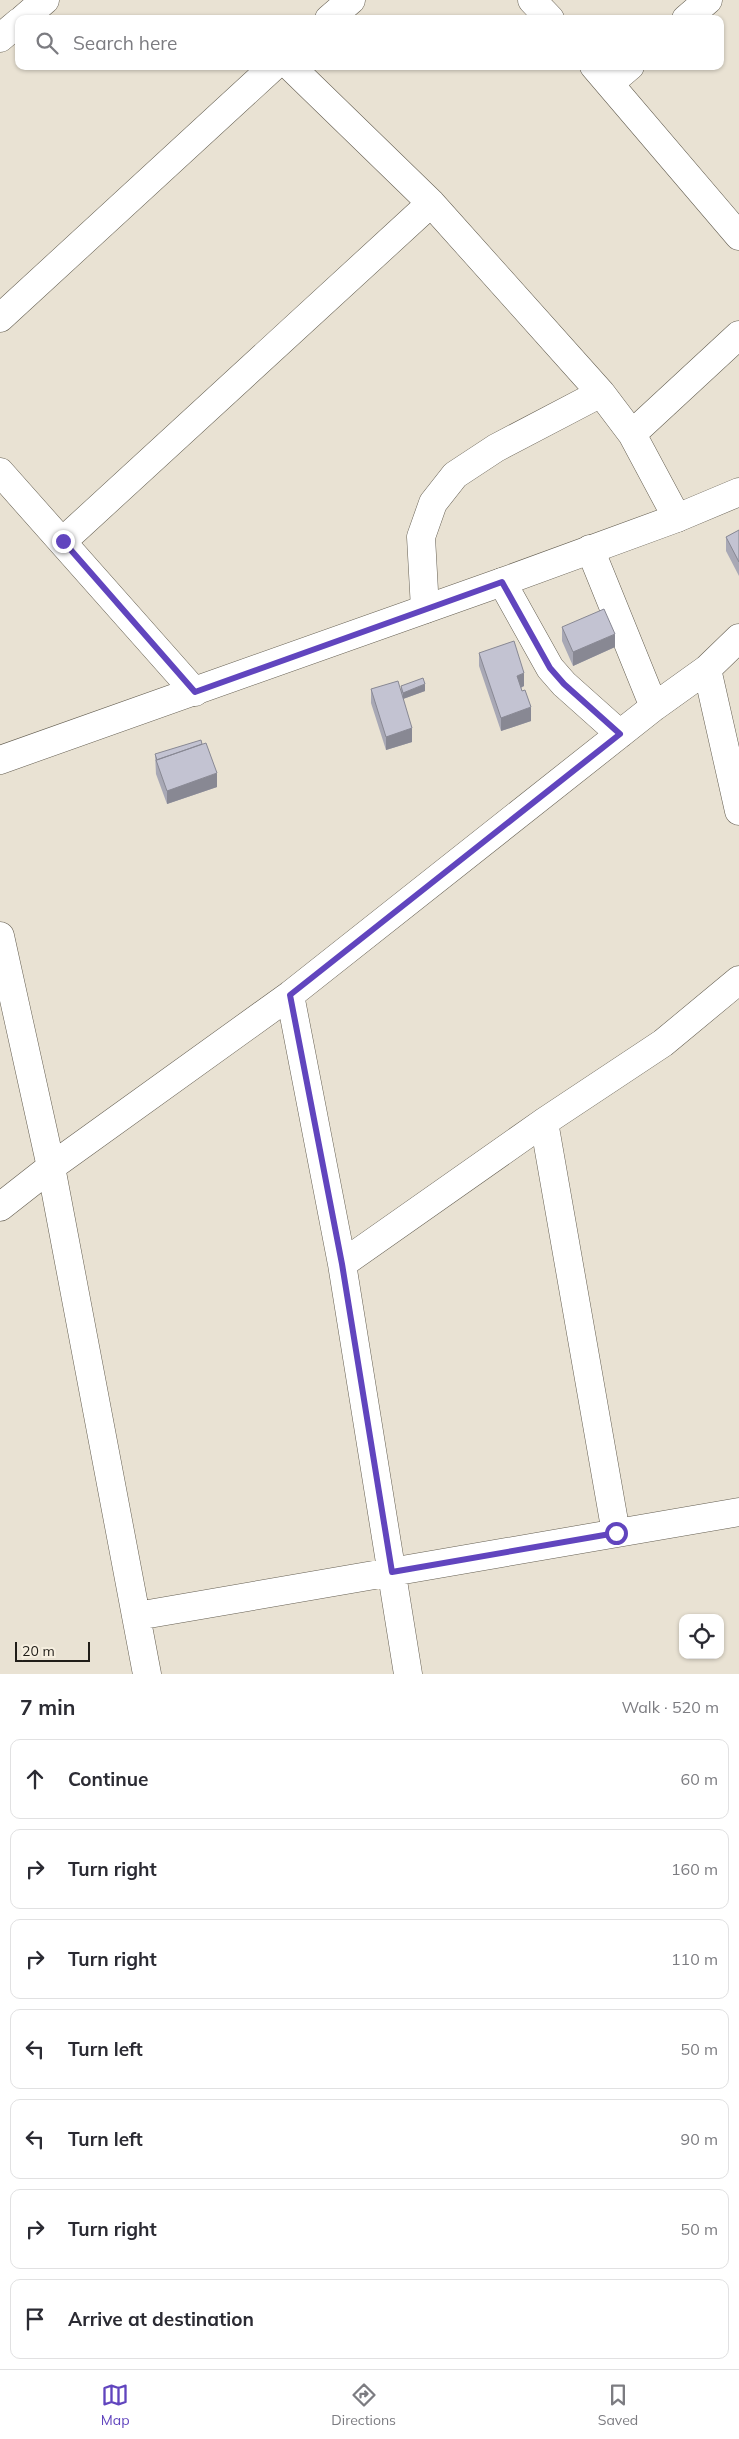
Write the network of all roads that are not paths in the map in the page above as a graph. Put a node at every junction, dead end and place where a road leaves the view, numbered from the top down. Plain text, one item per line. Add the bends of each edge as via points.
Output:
1 (45, 0) edge
2 (351, 0) edge
3 (532, 0) edge
4 (708, 0) edge
5 (28, 15) edge
6 (334, 15) edge
7 (546, 15) edge
8 (691, 15) edge
9 (15, 25) edge
10 (0, 38) edge
11 (270, 70) edge
12 (294, 70) edge
13 (611, 72) edge
14 (430, 203) junction
15 (739, 236) edge
16 (0, 318) edge
17 (739, 335) edge
18 (601, 393) junction
19 (632, 434) junction
20 (0, 472) edge
21 (739, 492) edge
22 (678, 518) junction
23 (63, 541) junction
24 (590, 549) junction
25 (502, 582) junction
26 (425, 609) junction
27 (739, 638) edge
28 (707, 669) junction
29 (195, 692) junction
30 (654, 707) junction
31 (620, 734) junction
32 (0, 760) edge
33 (739, 811) edge
34 (0, 936) edge
35 (739, 980) edge
36 (290, 995) junction
37 (544, 1122) junction
38 (51, 1167) junction
39 (0, 1207) edge
40 (342, 1264) junction
41 (739, 1512) edge
42 (616, 1533) junction
43 (392, 1572) junction
44 (137, 1616) junction
45 (147, 1674) edge
46 (408, 1674) edge

1 - 5 street
2 - 6 street
3 - 7 street
4 - 8 street
9 - 10 street
11 - 16 street
12 - 14 street
13 - 15 street
14 - 18 street
14 - 23 street
17 - 19 street
18 - 19 street
18 - 26 street via 496,448 455,475 433,504 421,538
19 - 22 street
20 - 23 street
21 - 22 street
22 - 24 street
23 - 29 street
24 - 25 street
24 - 30 street
25 - 26 street
25 - 31 street via 550,668
26 - 29 street
27 - 28 street
28 - 30 street
28 - 33 street
29 - 32 street
30 - 31 street
31 - 36 street
34 - 38 street
35 - 37 street via 663,1043
36 - 38 street
36 - 40 street
37 - 40 street
37 - 42 street
38 - 39 street
38 - 44 street
40 - 43 street
41 - 42 street
42 - 43 street
43 - 44 street
43 - 46 street
44 - 45 street

